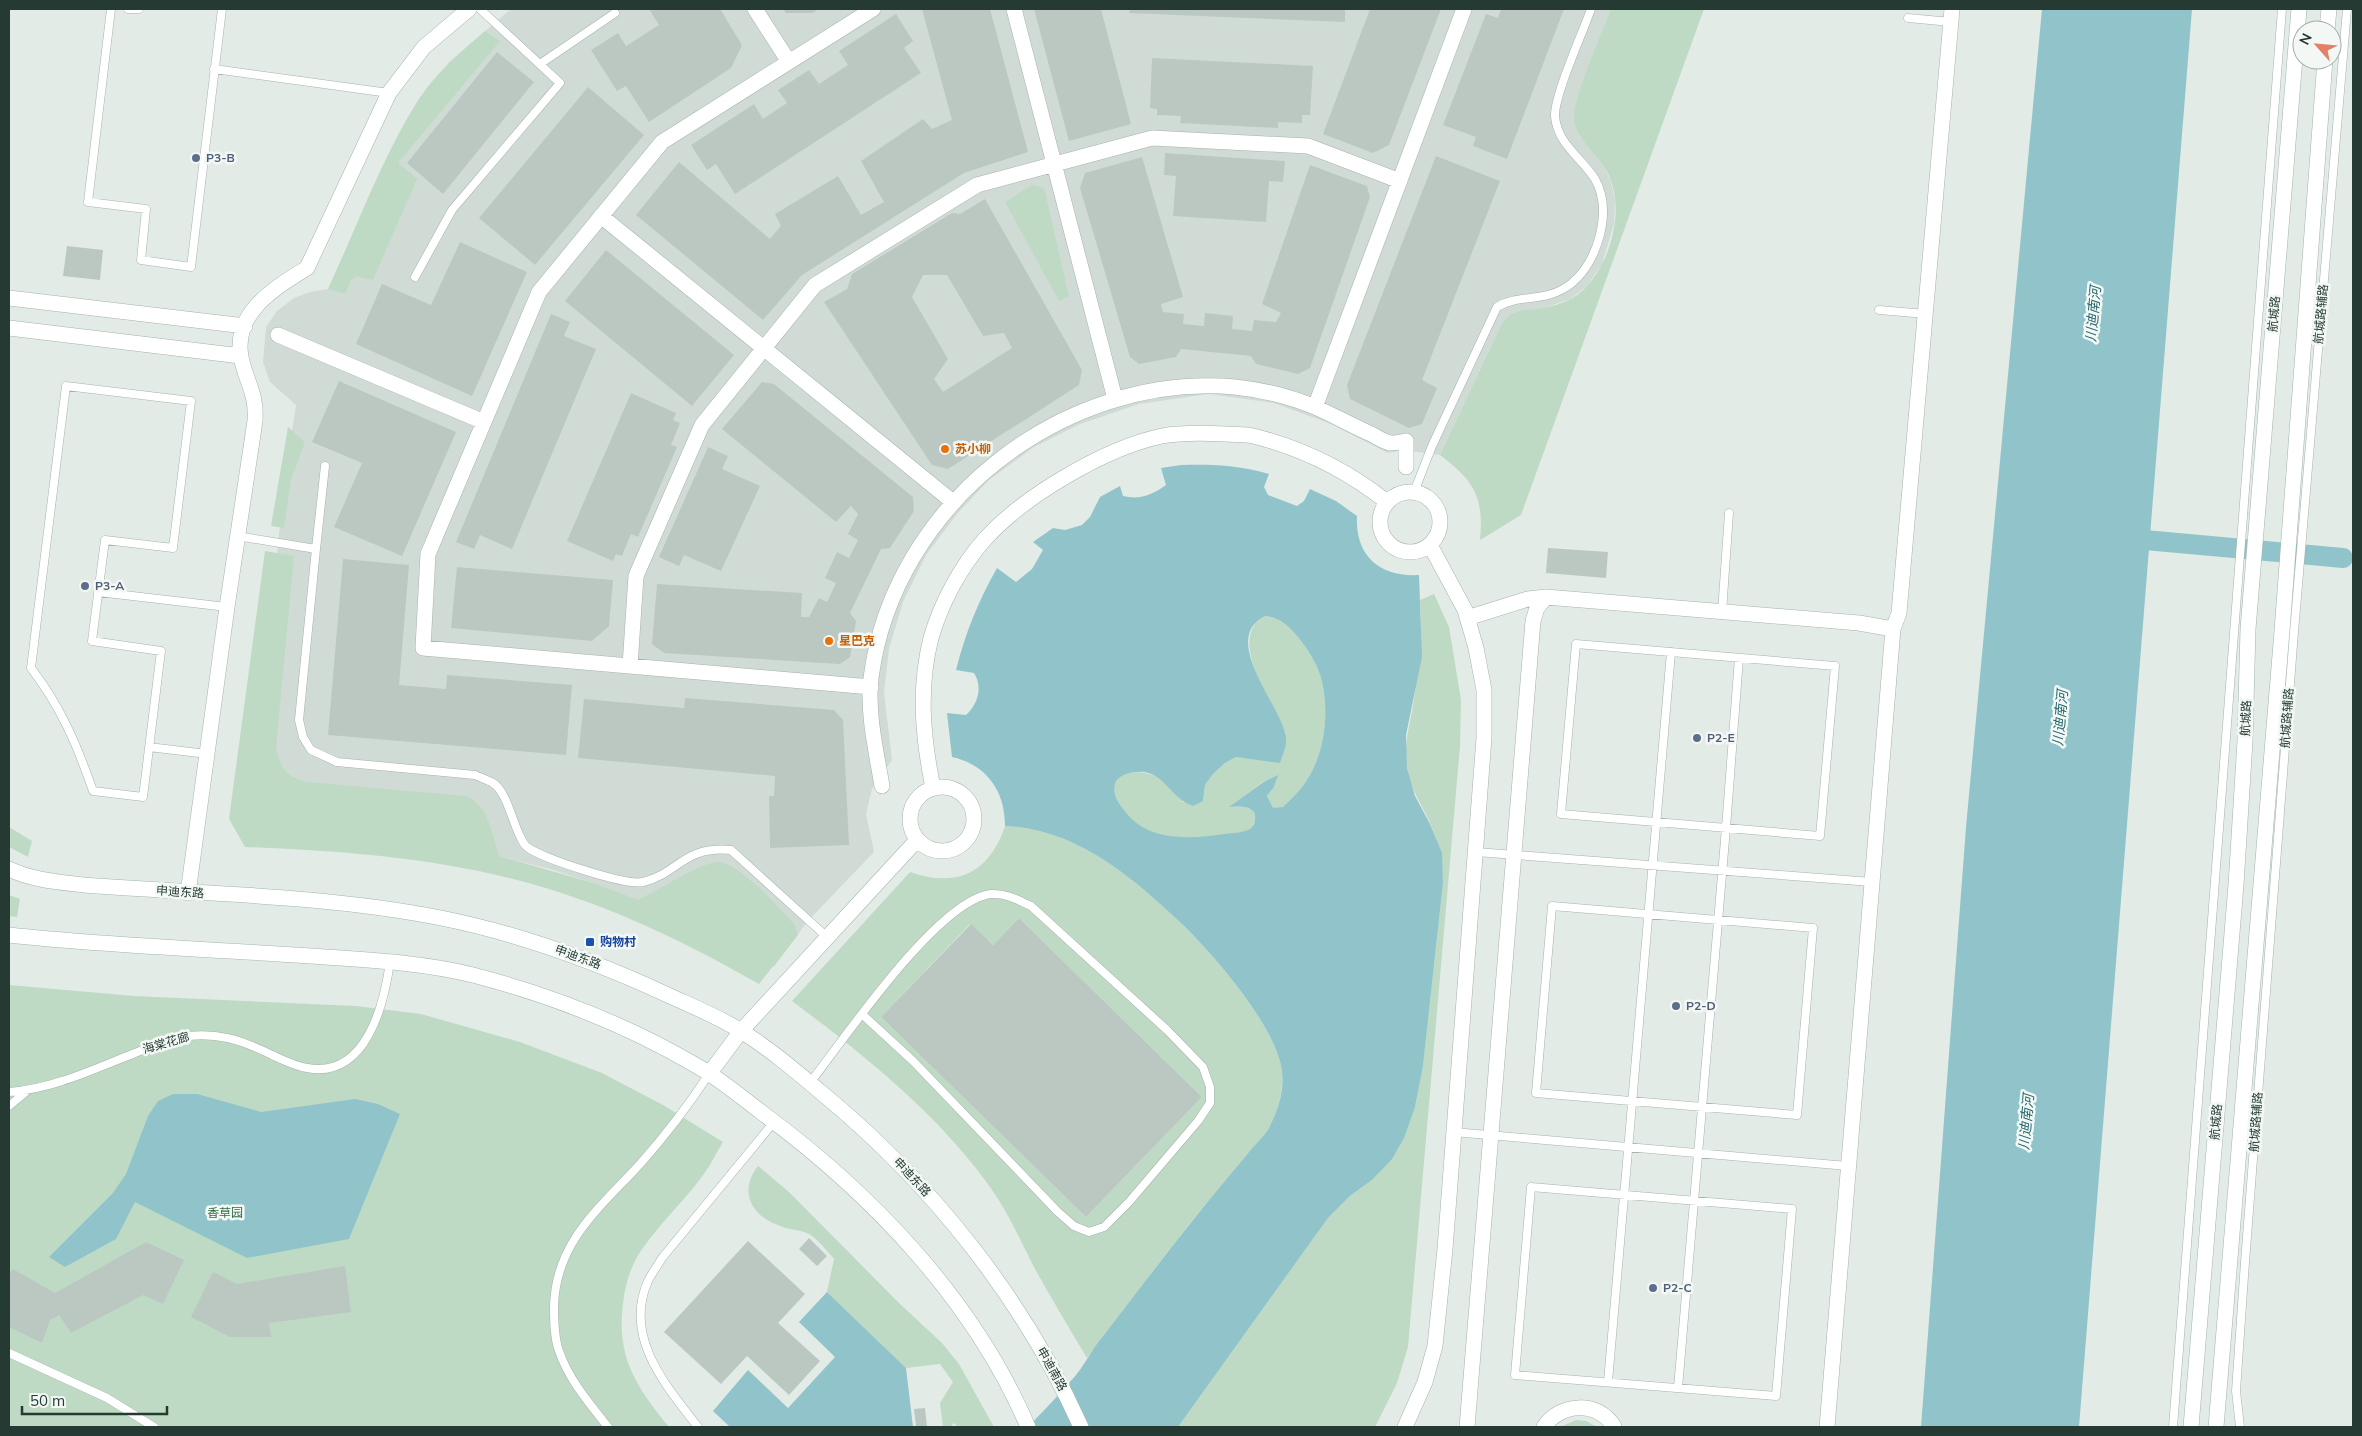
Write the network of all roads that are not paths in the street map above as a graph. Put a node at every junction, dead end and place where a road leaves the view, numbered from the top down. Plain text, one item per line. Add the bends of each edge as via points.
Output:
1 (111, 9) edge
2 (128, 9) edge
3 (139, 9) edge
4 (222, 9) edge
5 (469, 9) edge
6 (480, 9) edge
7 (755, 9) edge
8 (873, 9) edge
9 (1014, 9) edge
10 (1464, 9) edge
11 (1591, 9) edge
12 (2282, 9) edge
13 (2299, 9) edge
14 (2347, 9) edge
15 (615, 12) dead end
16 (1951, 15) edge
17 (1908, 18) dead end
18 (789, 62) junction
19 (540, 64) junction
20 (214, 69) junction
21 (2324, 70) edge
22 (389, 93) junction
23 (1054, 165) junction
24 (1400, 181) junction
25 (601, 216) junction
26 (415, 277) dead end
27 (9, 298) edge
28 (1879, 310) dead end
29 (1926, 314) junction
30 (245, 326) junction
31 (9, 328) edge
32 (278, 336) dead end
33 (763, 348) junction
34 (241, 356) junction
35 (1115, 399) junction
36 (1315, 407) junction
37 (484, 422) junction
38 (325, 466) dead end
39 (1406, 467) dead end
40 (2253, 486) junction
41 (1414, 492) junction
42 (2298, 492) junction
43 (953, 502) junction
44 (1388, 502) junction
45 (1729, 512) dead end
46 (237, 536) junction
47 (1430, 545) junction
48 (316, 548) junction
49 (98, 592) junction
50 (1546, 597) junction
51 (227, 607) junction
52 (1722, 612) junction
53 (1467, 618) junction
54 (2242, 627) junction
55 (1893, 629) junction
56 (2288, 631) junction
57 (1671, 652) junction
58 (1739, 658) junction
59 (630, 666) junction
60 (871, 687) junction
61 (149, 747) junction
62 (207, 754) junction
63 (882, 786) dead end
64 (933, 788) junction
65 (1657, 822) junction
66 (1726, 828) junction
67 (917, 840) junction
68 (1476, 852) junction
69 (1513, 854) junction
70 (1653, 865) junction
71 (9, 869) edge
72 (1722, 871) junction
73 (1872, 882) junction
74 (188, 893) junction
75 (1649, 914) junction
76 (1718, 920) junction
77 (9, 934) edge
78 (827, 937) junction
79 (390, 962) junction
80 (863, 1014) junction
81 (741, 1031) junction
82 (709, 1074) junction
83 (810, 1083) junction
84 (27, 1091) junction
85 (9, 1092) edge
86 (1634, 1102) junction
87 (9, 1106) edge
88 (1703, 1107) junction
89 (774, 1122) junction
90 (1453, 1132) junction
91 (1490, 1136) junction
92 (1630, 1147) junction
93 (1699, 1153) junction
94 (1848, 1166) junction
95 (1626, 1195) junction
96 (1695, 1201) junction
97 (1019, 1313) joint
98 (9, 1353) edge
99 (1608, 1382) junction
100 (1678, 1388) junction
101 (154, 1427) edge
102 (608, 1427) edge
103 (698, 1427) edge
104 (1028, 1427) edge
105 (1081, 1427) edge
106 (1404, 1427) edge
107 (1467, 1427) edge
108 (1544, 1427) edge
109 (1614, 1427) edge
110 (1827, 1427) edge
111 (2173, 1427) edge
112 (2191, 1427) edge
113 (2216, 1427) edge
114 (2240, 1427) edge

1 - 20 lane via 88,202 146,209 141,260 191,267
2 - 3 lane
4 - 20 lane
5 - 22 street via 424,47
6 - 19 lane
7 - 18 street
8 - 18 street
9 - 23 street
10 - 24 street
11 - 41 lane via 1555,115 1559,133 1595,180 1600,195 1603,217 1593,256 1580,275 1563,290 1497,307
12 - 40 lane
13 - 40 street, 航城路
14 - 42 lane, 航城路辅路
15 - 19 lane
16 - 17 lane
16 - 29 street
18 - 25 street via 662,142
19 - 26 lane via 560,82 452,210
20 - 22 lane
21 - 42 street, 航城路
22 - 30 street via 308,268 263,298
23 - 24 street via 1152,138 1308,146
23 - 33 street via 976,185 816,285
23 - 35 street
24 - 36 street
25 - 33 street
25 - 37 street via 539,292
27 - 30 street
28 - 29 lane
29 - 55 street via 1900,613
30 - 34 street
31 - 34 street
32 - 37 street
33 - 43 street
33 - 59 street via 702,425 636,576
34 - 46 street via 256,404
35 - 36 street via 1189,386 1236,387 1278,395
35 - 43 street via 1066,419 1010,452
36 - 39 street via 1388,443 1406,442
37 - 59 street via 428,554 423,648
38 - 48 lane
40 - 54 street, 航城路
41 - 44 street via 1395,496
41 - 47 street via 1432,501 1441,518 1436,538
42 - 56 street, 航城路
43 - 60 street via 918,548 896,587 886,614
44 - 47 street via 1380,520 1381,531 1389,544 1401,552 1412,553
44 - 64 street via 1341,471 1306,453 1251,436 1204,433 1164,436 1135,444 1094,461 1047,489 985,539 946,599 931,638 922,720
45 - 52 lane
46 - 48 lane
46 - 51 street
47 - 53 street
48 - 78 lane via 299,720 303,737 311,750 337,762 475,775 494,784 526,846 544,856 621,882 642,883 688,856 713,849 731,850
49 - 51 lane
49 - 61 lane via 92,641 161,651
49 - 61 lane via 105,540 174,548 191,401 66,386 34,643 31,668 51,694 70,728 93,792 143,797
50 - 52 street
50 - 53 street via 1519,601
50 - 69 street via 1537,608 1533,621
51 - 62 street
52 - 55 street via 1859,623
53 - 68 street via 1484,690
54 - 111 lane
54 - 112 street, 航城路 via 2245,741 2236,885
55 - 73 street
56 - 113 street, 航城路
56 - 114 lane, 航城路辅路 via 2236,1391
57 - 58 lane
57 - 65 lane
57 - 65 lane via 1576,644 1561,814
58 - 66 lane
58 - 66 lane via 1835,666 1820,836
59 - 60 street
60 - 63 street via 872,724
61 - 62 lane
62 - 74 street
64 - 67 street via 924,792 911,810 910,820
64 - 67 street via 944,786 964,795 973,809 971,835 964,843 945,852 925,847
65 - 66 lane
65 - 70 lane
66 - 72 lane
67 - 78 street
68 - 69 lane
68 - 90 street
69 - 70 lane
69 - 91 street
70 - 72 lane
70 - 75 lane
71 - 74 street, 申迪东路 via 50,882
72 - 73 lane
72 - 76 lane
73 - 94 street
74 - 81 street, 申迪东路 via 338,903 441,918 522,938 627,976
75 - 76 lane
75 - 86 lane
75 - 86 lane via 1552,906 1536,1093
76 - 88 lane
76 - 88 lane via 1814,928 1797,1115
77 - 79 street
78 - 81 street
79 - 82 street via 472,975 551,1000 636,1034
79 - 84 lane, 海棠花廊 via 386,994 370,1034 348,1059 321,1070 290,1063 214,1034 179,1037 52,1085
80 - 80 lane via 941,923 967,903 990,894 1010,896 1031,906 1203,1067 1210,1087 1210,1103 1129,1202 1104,1227 1089,1232 1074,1226 1058,1212 913,1061
80 - 83 lane
81 - 82 street
81 - 83 street, 申迪东路
82 - 89 street
82 - 102 lane via 670,1130 584,1224 558,1273 554,1321 558,1349 568,1373
83 - 97 street, 申迪东路 via 914,1177 975,1250
84 - 85 lane, 海棠花廊
84 - 87 lane
86 - 88 lane
86 - 92 lane
88 - 93 lane
89 - 103 lane via 662,1258 648,1282 642,1305 641,1328 647,1350 660,1378
89 - 104 street via 857,1192 923,1263 983,1340
90 - 91 lane
90 - 106 street via 1436,1346 1425,1382
91 - 92 lane
91 - 107 street
92 - 93 lane
92 - 95 lane
93 - 94 lane
93 - 96 lane
94 - 110 street
95 - 96 lane
95 - 99 lane
95 - 99 lane via 1531,1187 1515,1374
96 - 100 lane
96 - 100 lane via 1792,1209 1776,1396
97 - 105 street, 申迪南路 via 1054,1369
98 - 101 lane via 107,1398
99 - 100 lane
108 - 109 street via 1559,1412 1587,1408 1600,1414

